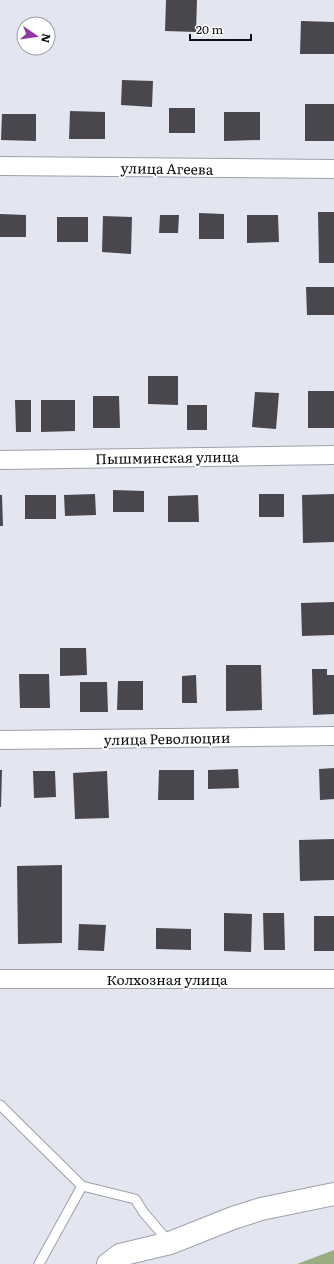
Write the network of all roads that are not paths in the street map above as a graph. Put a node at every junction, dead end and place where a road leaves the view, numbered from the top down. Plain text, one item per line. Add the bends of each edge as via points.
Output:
1 (0, 166) edge
2 (334, 169) edge
3 (334, 455) edge
4 (0, 460) edge
5 (334, 736) edge
6 (0, 740) edge
7 (0, 979) edge
8 (334, 979) edge
9 (0, 1106) edge
10 (82, 1186) junction
11 (334, 1194) edge
12 (170, 1243) junction
13 (39, 1264) edge
14 (108, 1264) edge
15 (153, 1264) edge

1 - 2 street, улица Агеева
3 - 4 street, Пышминская улица
5 - 6 street, улица Революции
7 - 8 street, Колхозная улица
9 - 10 lane
10 - 12 lane via 135,1199
10 - 13 lane
11 - 12 street via 261,1209
12 - 14 street via 120,1255
12 - 15 street

